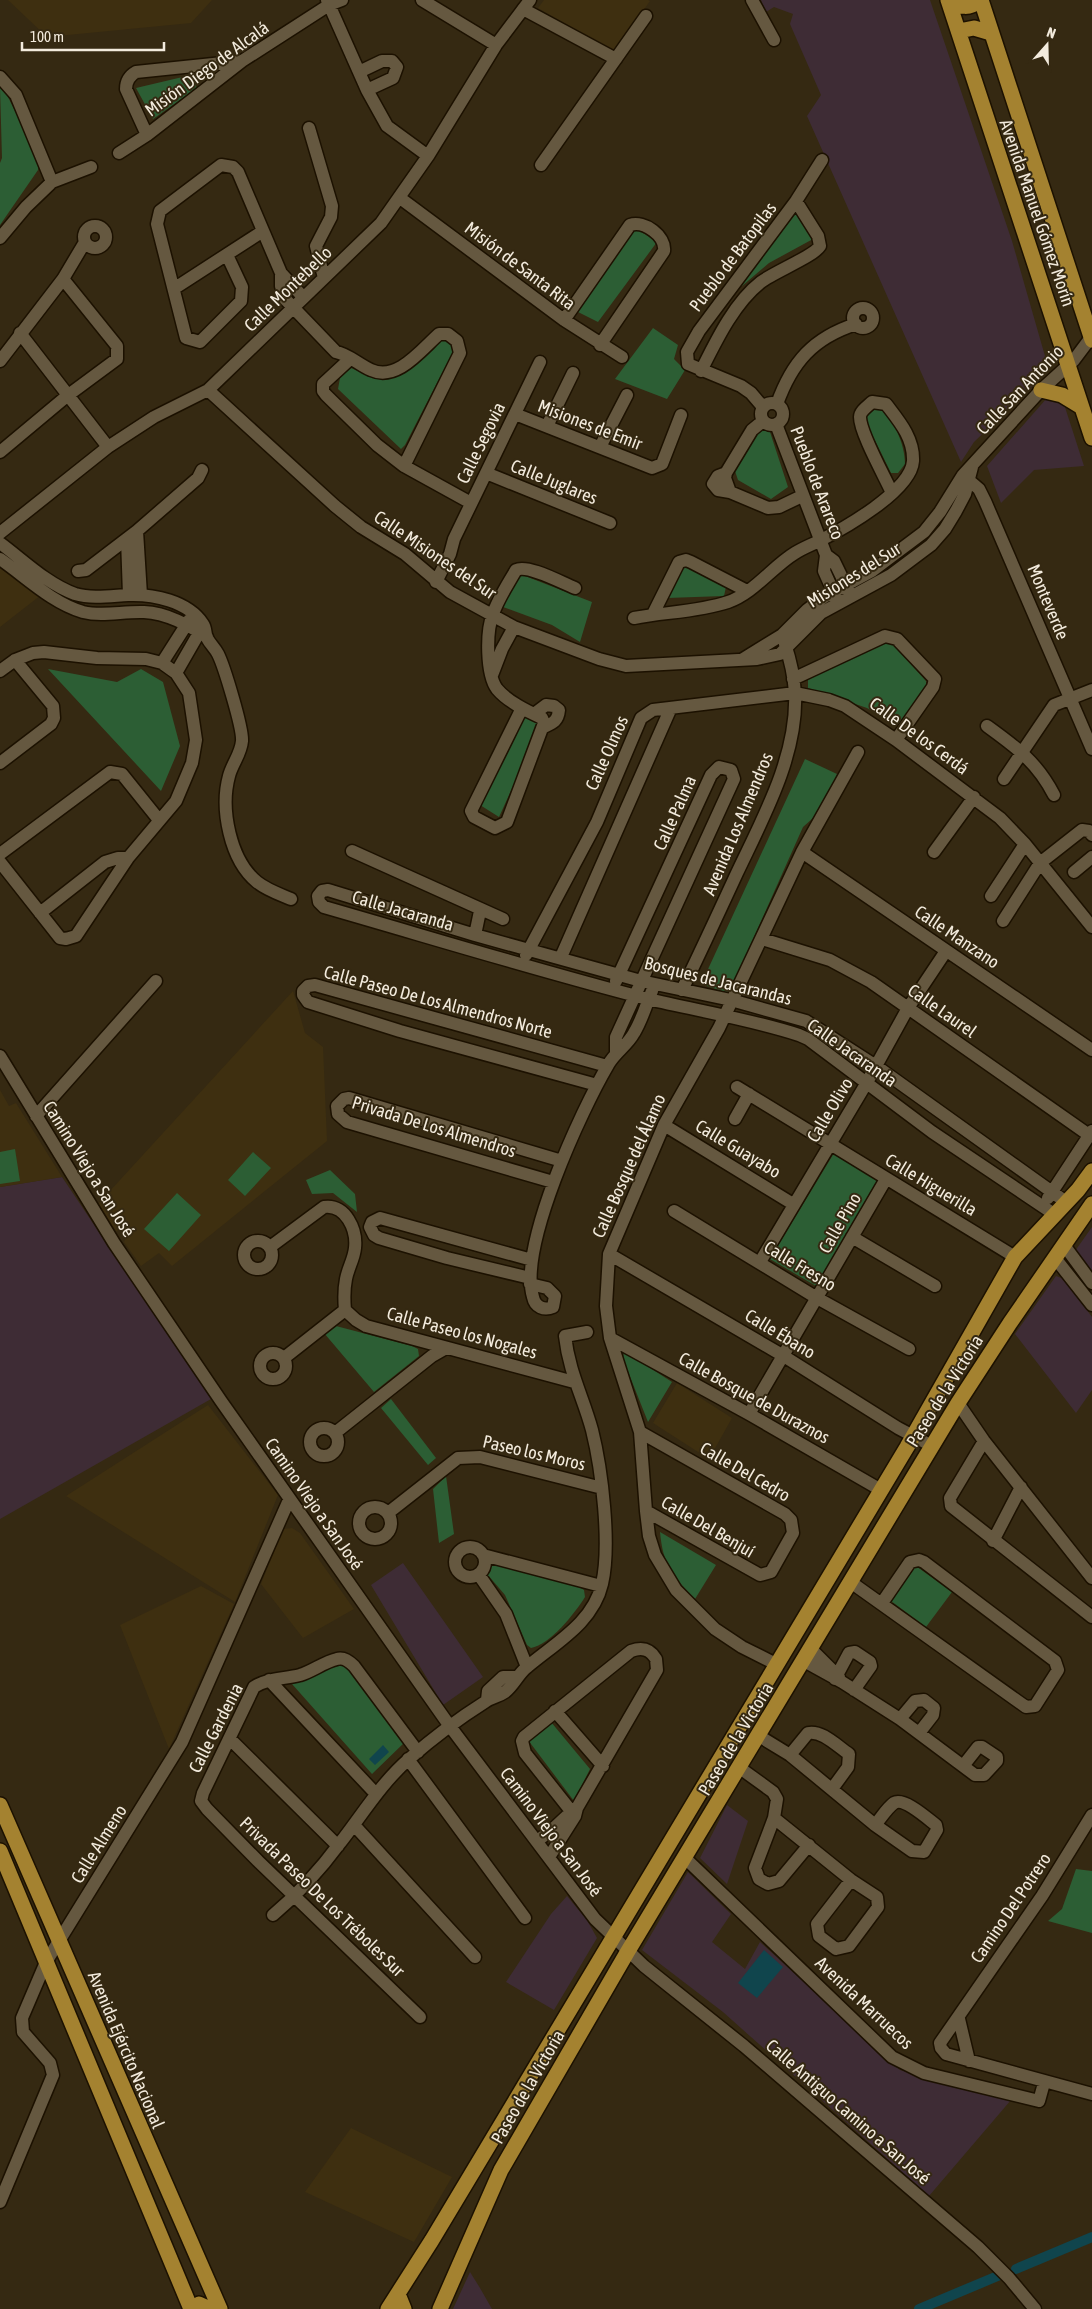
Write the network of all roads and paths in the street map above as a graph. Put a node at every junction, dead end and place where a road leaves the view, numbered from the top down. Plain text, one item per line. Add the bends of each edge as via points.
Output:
1 (342, 0) edge
2 (422, 0) edge
3 (752, 0) edge
4 (948, 0) edge
5 (981, 0) edge
6 (328, 3) edge
7 (526, 4) edge
8 (646, 16) dead end
9 (959, 30) junction
10 (991, 33) junction
11 (774, 40) dead end
12 (496, 45) junction
13 (616, 59) junction
14 (242, 60) junction
15 (359, 72) junction
16 (0, 77) edge
17 (367, 90) junction
18 (309, 128) dead end
19 (147, 135) junction
20 (119, 153) dead end
21 (428, 156) junction
22 (822, 160) dead end
23 (540, 165) dead end
24 (91, 167) dead end
25 (52, 182) junction
26 (400, 198) junction
27 (796, 201) junction
28 (263, 231) junction
29 (0, 238) edge
30 (85, 242) dead end
31 (227, 255) junction
32 (281, 273) junction
33 (63, 278) junction
34 (324, 278) junction
35 (175, 288) junction
36 (727, 293) junction
37 (303, 298) junction
38 (741, 303) junction
39 (293, 309) junction
40 (564, 320) junction
41 (856, 324) dead end
42 (20, 333) junction
43 (1092, 338) edge
44 (600, 345) junction
45 (346, 356) junction
46 (622, 357) dead end
47 (0, 361) edge
48 (540, 362) dead end
49 (1068, 366) junction
50 (701, 371) junction
51 (573, 373) dead end
52 (208, 390) junction
53 (1041, 390) junction
54 (627, 395) dead end
55 (67, 396) junction
56 (777, 404) junction
57 (1080, 406) junction
58 (762, 407) junction
59 (515, 414) junction
60 (681, 414) dead end
61 (763, 420) junction
62 (776, 424) junction
63 (547, 426) junction
64 (1092, 438) edge
65 (108, 447) junction
66 (600, 447) junction
67 (0, 452) edge
68 (404, 466) junction
69 (202, 470) dead end
70 (486, 473) junction
71 (968, 474) junction
72 (892, 493) junction
73 (802, 496) junction
74 (471, 503) junction
75 (610, 523) dead end
76 (137, 531) junction
77 (0, 534) edge
78 (127, 539) junction
79 (820, 541) junction
80 (0, 543) edge
81 (826, 555) junction
82 (0, 559) edge
83 (78, 571) dead end
84 (433, 579) junction
85 (575, 588) dead end
86 (747, 591) junction
87 (849, 591) junction
88 (135, 595) junction
89 (836, 598) junction
90 (653, 614) junction
91 (492, 616) junction
92 (634, 618) dead end
93 (190, 619) junction
94 (514, 627) junction
95 (203, 631) junction
96 (782, 634) junction
97 (489, 643) junction
98 (502, 649) junction
99 (787, 650) junction
100 (743, 658) junction
101 (15, 660) junction
102 (162, 663) junction
103 (0, 671) edge
104 (176, 673) junction
105 (492, 675) junction
106 (793, 679) junction
107 (1092, 690) edge
108 (795, 693) junction
109 (1071, 698) junction
110 (522, 708) junction
111 (670, 710) junction
112 (534, 714) junction
113 (987, 726) dead end
114 (544, 727) junction
115 (896, 740) junction
116 (1092, 749) edge
117 (858, 752) dead end
118 (1022, 752) junction
119 (0, 763) edge
120 (1004, 779) dead end
121 (1054, 795) dead end
122 (974, 797) junction
123 (159, 820) junction
124 (596, 822) junction
125 (618, 831) junction
126 (1092, 835) edge
127 (1025, 844) junction
128 (352, 851) dead end
129 (802, 852) junction
130 (934, 852) dead end
131 (0, 854) edge
132 (1092, 857) edge
133 (128, 858) junction
134 (0, 862) edge
135 (1040, 863) junction
136 (669, 868) junction
137 (1074, 872) dead end
138 (688, 877) junction
139 (318, 896) joint
140 (991, 896) dead end
141 (291, 900) dead end
142 (40, 913) junction
143 (485, 913) junction
144 (413, 916) junction
145 (503, 920) dead end
146 (1003, 921) dead end
147 (1092, 927) edge
148 (409, 932) junction
149 (481, 937) junction
150 (762, 940) junction
151 (529, 949) junction
152 (946, 951) junction
153 (485, 953) junction
154 (560, 958) junction
155 (522, 965) junction
156 (619, 974) junction
157 (156, 981) dead end
158 (641, 981) junction
159 (655, 984) junction
160 (612, 989) junction
161 (682, 990) junction
162 (635, 995) junction
163 (649, 999) junction
164 (731, 1000) junction
165 (908, 1008) junction
166 (406, 1011) junction
167 (725, 1014) junction
168 (400, 1031) junction
169 (500, 1038) junction
170 (1092, 1050) edge
171 (616, 1052) junction
172 (0, 1056) edge
173 (495, 1058) junction
174 (607, 1066) junction
175 (876, 1066) junction
176 (866, 1084) junction
177 (597, 1085) junction
178 (738, 1087) dead end
179 (749, 1094) junction
180 (944, 1114) junction
181 (36, 1116) junction
182 (735, 1119) dead end
183 (664, 1125) junction
184 (447, 1128) junction
185 (932, 1132) junction
186 (1091, 1133) edge
187 (830, 1143) junction
188 (442, 1148) junction
189 (1092, 1159) edge
190 (562, 1161) junction
191 (1090, 1174) edge
192 (886, 1179) junction
193 (553, 1182) junction
194 (1053, 1192) junction
195 (1066, 1202) junction
196 (793, 1204) junction
197 (1092, 1204) edge
198 (1049, 1210) junction
199 (674, 1211) dead end
200 (852, 1237) junction
201 (451, 1238) junction
202 (1064, 1245) junction
203 (270, 1247) dead end
204 (609, 1254) junction
205 (1015, 1257) junction
206 (447, 1258) junction
207 (1055, 1258) junction
208 (532, 1260) junction
209 (760, 1262) junction
210 (1092, 1283) edge
211 (935, 1286) dead end
212 (817, 1298) junction
213 (1092, 1306) edge
214 (345, 1310) junction
215 (587, 1332) dead end
216 (610, 1338) junction
217 (446, 1348) junction
218 (909, 1349) dead end
219 (782, 1355) junction
220 (284, 1358) dead end
221 (955, 1365) junction
222 (974, 1377) junction
223 (574, 1382) junction
224 (958, 1403) junction
225 (749, 1414) junction
226 (335, 1432) dead end
227 (640, 1432) junction
228 (913, 1436) junction
229 (984, 1441) junction
230 (932, 1446) junction
231 (1021, 1487) junction
232 (602, 1488) junction
233 (880, 1490) junction
234 (290, 1500) junction
235 (646, 1511) junction
236 (388, 1512) dead end
237 (993, 1541) junction
238 (483, 1555) junction
239 (753, 1573) joint
240 (479, 1575) junction
241 (1092, 1578) edge
242 (852, 1583) junction
243 (601, 1586) junction
244 (882, 1603) junction
245 (1092, 1617) edge
246 (808, 1655) junction
247 (776, 1664) junction
248 (527, 1667) junction
249 (838, 1678) junction
250 (270, 1680) junction
251 (854, 1690) junction
252 (555, 1711) junction
253 (900, 1720) junction
254 (450, 1726) junction
255 (919, 1733) junction
256 (759, 1736) junction
257 (230, 1739) junction
258 (413, 1756) junction
259 (790, 1756) junction
260 (603, 1766) junction
261 (963, 1766) junction
262 (740, 1768) junction
263 (832, 1789) junction
264 (376, 1794) junction
265 (201, 1801) joint
266 (0, 1805) edge
267 (574, 1812) junction
268 (1092, 1815) edge
269 (774, 1818) junction
270 (354, 1825) junction
271 (875, 1825) junction
272 (536, 1841) junction
273 (809, 1845) junction
274 (338, 1846) junction
275 (0, 1851) edge
276 (548, 1858) junction
277 (685, 1858) junction
278 (851, 1880) junction
279 (296, 1896) junction
280 (273, 1915) dead end
281 (525, 1918) dead end
282 (613, 1936) junction
283 (60, 1942) junction
284 (628, 1952) junction
285 (475, 1957) dead end
286 (46, 1962) junction
287 (420, 2017) dead end
288 (958, 2019) junction
289 (940, 2043) joint
290 (969, 2060) junction
291 (1044, 2083) junction
292 (1092, 2094) edge
293 (0, 2202) edge
294 (393, 2306) edge
295 (215, 2307) edge
296 (192, 2309) edge
297 (232, 2309) edge
298 (440, 2309) edge
299 (1035, 2309) edge

1 - 6 street, Misión Diego de Alcalá
2 - 12 street
3 - 11 street
4 - 5 main road via 957,6 968,7
4 - 9 main road, Avenida Manuel Gómez Morín
5 - 10 main road, Avenida Manuel Gómez Morín
6 - 14 street, Misión Diego de Alcalá
6 - 15 street
7 - 12 street, Calle Montebello
7 - 13 street
8 - 13 street
9 - 10 main road via 974,28
9 - 49 main road, Avenida Manuel Gómez Morín
10 - 43 main road, Avenida Manuel Gómez Morín
12 - 21 street, Calle Montebello
13 - 23 street
14 - 19 street, Misión Diego de Alcalá
14 - 19 street via 132,75 126,89
15 - 17 street
15 - 17 street via 386,60 397,67 393,78
16 - 25 street via 16,95
17 - 21 street via 387,126
18 - 34 street via 332,206 331,217 316,246
19 - 20 street, Misión Diego de Alcalá
21 - 26 street, Calle Montebello
22 - 27 street
24 - 25 street
25 - 29 street
26 - 34 street, Calle Montebello via 381,223
26 - 40 street, Misión de Santa Rita
27 - 36 street, Pueblo de Batopilas
27 - 38 street, Pueblo de Batopilas via 818,236 820,246 813,254 762,281
28 - 31 street
28 - 32 street
28 - 35 street via 238,172 233,167 221,165 158,215 157,224
30 - 33 street
31 - 35 street
31 - 35 street via 242,287 241,301 200,342 186,338
32 - 37 street
32 - 39 street via 282,293
33 - 42 street
33 - 55 street via 117,346 116,359
34 - 37 street, Calle Montebello
36 - 38 street
36 - 50 street, Pueblo de Batopilas via 687,352 688,364
37 - 39 street, Calle Montebello
38 - 50 street, Pueblo de Batopilas
39 - 45 street via 321,335 330,337
39 - 52 street, Calle Montebello
40 - 44 street, Misión de Santa Rita
40 - 44 street via 628,227 641,224 661,237 664,251
41 - 56 street via 835,331 808,350 784,383
42 - 47 street
42 - 55 street
43 - 49 street, Calle San Antonio
44 - 46 street, Misión de Santa Rita
45 - 68 street via 322,388 371,439
45 - 68 street via 384,374 406,364 439,334 452,336 458,341 460,353
48 - 59 street, Calle Segovia
49 - 53 street, Calle San Antonio
49 - 57 main road, Avenida Manuel Gómez Morín
50 - 58 street via 741,386
51 - 63 street
52 - 65 street, Calle Montebello via 154,417
52 - 84 street, Calle Misiones del Sur via 335,506 404,554
53 - 57 main road via 1062,394
53 - 71 street, Calle San Antonio
54 - 66 street
55 - 65 street
55 - 67 street
56 - 58 street via 771,402
56 - 62 street via 783,412
57 - 64 main road, Avenida Manuel Gómez Morín
58 - 61 street via 760,414
59 - 63 street, Misiones de Emir
59 - 70 street, Calle Segovia
60 - 66 street, Misiones de Emir via 662,464 652,468
61 - 62 street
61 - 73 street via 752,430 726,474 730,492 773,508
62 - 73 street, Pueblo de Arareco
63 - 66 street, Misiones de Emir
65 - 77 street, Calle Montebello
68 - 74 street
69 - 76 street via 198,478
70 - 74 street, Calle Segovia
70 - 75 street, Calle Juglares
71 - 87 street, Misiones del Sur via 956,511 931,544 890,576
71 - 109 street, Monteverde via 986,501
72 - 72 street via 913,463 911,449 900,422 886,404 872,402 861,412 860,418
72 - 79 street
73 - 79 street, Pueblo de Arareco
74 - 84 street, Calle Segovia via 450,554
76 - 78 street
76 - 88 street
78 - 83 street via 86,570
78 - 88 street
79 - 81 street, Pueblo de Arareco
79 - 86 street via 787,558
80 - 88 street via 50,581 70,591 96,597
81 - 87 street via 834,561
81 - 89 street via 824,570
82 - 93 street via 72,608 97,615 145,612
84 - 91 street, Calle Misiones del Sur
85 - 91 street via 528,568 520,568
86 - 90 street via 728,602
86 - 90 street via 682,560
87 - 89 street, Misiones del Sur
88 - 93 street via 170,601
89 - 96 street, Misiones del Sur via 811,607
89 - 99 street, Misiones del Sur
90 - 92 street
91 - 94 street, Calle Misiones del Sur
91 - 97 street
93 - 95 street
93 - 102 street
94 - 98 street
94 - 100 street, Calle Misiones del Sur via 626,666
95 - 104 street
95 - 141 street via 219,655 241,727 242,742 226,789 230,834 246,871 270,891
96 - 99 street, Avenida Los Almendros
96 - 100 street, Calle Misiones del Sur
97 - 98 street
97 - 105 street
98 - 105 street
99 - 100 street, Calle Misiones del Sur via 769,658
99 - 106 street, Avenida Los Almendros
101 - 102 street via 44,652
101 - 103 street
101 - 119 street via 53,706 54,718 51,724
102 - 104 street
104 - 123 street via 189,693 196,740 192,762 176,802
105 - 110 street via 498,689
106 - 108 street, Avenida Los Almendros
106 - 115 street via 885,636 897,639 935,679 934,687
107 - 109 street
108 - 111 street, Calle De los Cerdá
108 - 115 street, Calle De los Cerdá via 845,706
108 - 161 street, Avenida Los Almendros via 792,729 779,778
109 - 116 street, Monteverde
109 - 118 street via 1054,705
110 - 112 street
110 - 114 street via 472,807 474,817 495,828 507,822
111 - 124 street, Calle Olmos via 653,710 641,718
111 - 125 street
112 - 114 street via 544,720
112 - 114 street via 546,705 559,710 554,722
113 - 118 street
115 - 122 street, Calle De los Cerdá
117 - 129 street, Calle Bosque del Álamo
118 - 120 street
118 - 121 street via 1039,769
122 - 127 street, Calle De los Cerdá
122 - 130 street
123 - 131 street via 122,774 110,772
123 - 133 street
124 - 125 street
124 - 151 street, Calle Olmos
125 - 154 street
126 - 135 street via 1082,830
127 - 135 street, Calle De los Cerdá
127 - 140 street
128 - 143 street, Calle Jacaranda
129 - 150 street, Calle Bosque del Álamo
129 - 152 street, Calle Manzano
132 - 137 street
133 - 142 street via 105,862
133 - 142 street via 76,936 60,938
134 - 142 street
135 - 146 street
135 - 147 street, Calle De los Cerdá
136 - 138 street
136 - 138 street, Calle Palma via 711,775 717,768 725,767 733,772 734,778
136 - 156 street, Calle Palma
138 - 158 street, Calle Palma
139 - 144 street, Bosques de Jacarandas via 328,890
139 - 148 street, Calle Jacaranda via 318,902 324,907
143 - 145 street, Calle Jacaranda
143 - 149 street
144 - 148 street
144 - 149 street, Bosques de Jacarandas
148 - 153 street, Calle Jacaranda
149 - 151 street, Bosques de Jacarandas
149 - 153 street
150 - 164 street, Calle Bosque del Álamo
150 - 165 street, Calle Laurel via 844,966
151 - 154 street, Bosques de Jacarandas
151 - 155 street, Calle Olmos
152 - 165 street, Calle Olivo
152 - 170 street, Calle Manzano
153 - 155 street, Calle Jacaranda
154 - 156 street, Bosques de Jacarandas
155 - 160 street, Calle Jacaranda
156 - 158 street, Bosques de Jacarandas
156 - 160 street, Calle Palma
157 - 181 street
158 - 159 street, Bosques de Jacarandas
158 - 162 street, Calle Palma
159 - 161 street, Bosques de Jacarandas
159 - 163 street
160 - 162 street, Calle Jacaranda
161 - 164 street, Bosques de Jacarandas
162 - 163 street, Calle Jacaranda
162 - 171 street, Calle Palma via 616,1037
163 - 167 street, Calle Jacaranda
163 - 171 street via 634,1033
164 - 167 street, Calle Bosque del Álamo
164 - 175 street, Bosques de Jacarandas via 806,1021
165 - 175 street, Calle Olivo
165 - 186 street, Calle Laurel
166 - 168 street
166 - 168 street, Calle Paseo De Los Almendros Norte via 315,985 303,991 308,1002
166 - 169 street, Calle Paseo De Los Almendros Norte
167 - 176 street, Calle Jacaranda via 800,1035
167 - 183 street, Calle Bosque del Álamo
168 - 173 street, Calle Paseo De Los Almendros Norte
169 - 173 street
169 - 174 street, Calle Paseo De Los Almendros Norte
171 - 174 street
172 - 181 street, Camino Viejo a San José
173 - 177 street, Calle Paseo De Los Almendros Norte
174 - 177 street
175 - 176 street, Calle Olivo
175 - 180 street, Bosques de Jacarandas
176 - 185 street, Calle Jacaranda
176 - 187 street, Calle Olivo
177 - 190 street
178 - 179 street, Calle Higuerilla
179 - 182 street
179 - 187 street, Calle Higuerilla
180 - 185 street
180 - 194 street, Bosques de Jacarandas
181 - 234 street, Camino Viejo a San José via 114,1243
183 - 196 street, Calle Guayabo
183 - 204 street, Calle Bosque del Álamo
184 - 188 street
184 - 188 street, Privada De Los Almendros via 349,1098 337,1106 338,1114 347,1122
184 - 190 street, Privada De Los Almendros
185 - 198 street, Calle Jacaranda
186 - 194 street
187 - 192 street, Calle Higuerilla
187 - 196 street, Calle Olivo
188 - 193 street, Privada De Los Almendros
189 - 191 main road
190 - 193 street
191 - 195 main road, Paseo de la Victoria
192 - 200 street, Calle Pino
192 - 205 street, Calle Higuerilla
193 - 208 street
194 - 195 street, Bosques de Jacarandas
194 - 198 street
195 - 198 main road, Paseo de la Victoria
196 - 209 street, Calle Olivo
197 - 202 main road, Paseo de la Victoria
198 - 205 main road, Paseo de la Victoria
199 - 209 street, Calle Fresno
200 - 211 street
200 - 212 street, Calle Pino
201 - 206 street
201 - 206 street via 380,1218 370,1227 379,1238
201 - 208 street
202 - 207 main road, Paseo de la Victoria
202 - 210 street
203 - 214 street via 324,1207 343,1212 355,1240 346,1279
204 - 216 street, Calle Bosque del Álamo via 606,1306
204 - 219 street, Calle Ébano
205 - 221 main road, Paseo de la Victoria
206 - 208 street via 530,1281
207 - 213 street
207 - 222 main road, Paseo de la Victoria
209 - 212 street, Calle Fresno
212 - 218 street, Calle Fresno
212 - 219 street, Calle Pino
214 - 217 street, Calle Paseo los Nogales via 366,1326
214 - 220 street
215 - 223 street via 565,1336
216 - 225 street, Calle Bosque de Duraznos
216 - 227 street, Calle Bosque del Álamo
217 - 223 street, Calle Paseo los Nogales
217 - 226 street
219 - 225 street, Calle Pino
219 - 228 street, Calle Ébano
221 - 222 main road
221 - 228 main road, Paseo de la Victoria
222 - 224 main road, Paseo de la Victoria
223 - 232 street via 592,1430
224 - 229 street
224 - 230 main road, Paseo de la Victoria
225 - 233 street, Calle Bosque de Duraznos
227 - 235 street, Calle Bosque del Álamo
227 - 239 street, Calle Del Cedro via 791,1520 793,1533 770,1572
228 - 230 street, Calle Ébano
228 - 233 main road, Paseo de la Victoria
229 - 231 street
229 - 237 street via 950,1502 953,1510
230 - 242 main road, Paseo de la Victoria
231 - 237 street
231 - 241 street
232 - 236 street, Paseo los Moros via 480,1457 464,1457 458,1458
232 - 243 street via 605,1559
233 - 247 main road, Paseo de la Victoria
234 - 254 street, Camino Viejo a San José
234 - 283 street, Calle Almeno via 182,1742
235 - 239 street, Calle Del Benjuí
235 - 247 street, Calle Bosque del Álamo via 655,1556 676,1590 716,1628 742,1647
237 - 245 street
238 - 240 street via 485,1564
238 - 240 street via 476,1548 465,1548 455,1558 459,1573 469,1577
238 - 243 street
240 - 248 street via 506,1614
242 - 244 street
242 - 246 main road, Paseo de la Victoria
243 - 248 street via 578,1626
244 - 244 street via 1026,1707 1035,1706 1058,1670 1055,1662 919,1560 910,1562
246 - 249 street
246 - 256 main road, Paseo de la Victoria
247 - 282 main road, Paseo de la Victoria
248 - 254 street via 516,1677 503,1677 488,1691 487,1700
249 - 251 street
249 - 251 street via 851,1652 870,1662 870,1669
250 - 257 street, Calle Gardenia via 254,1687
250 - 258 street, Calle Gardenia via 299,1675 337,1659 346,1660 354,1666
250 - 264 street
251 - 253 street
252 - 260 street
252 - 260 street via 631,1651 643,1648 653,1654 657,1670
252 - 267 street via 526,1733 522,1741 525,1753
253 - 255 street
253 - 255 street via 915,1701 924,1700 934,1708 934,1713
254 - 258 street
254 - 272 street, Camino Viejo a San José
255 - 261 street
256 - 259 street
256 - 262 main road, Paseo de la Victoria
257 - 265 street, Calle Gardenia
257 - 274 street
258 - 264 street
258 - 281 street
259 - 263 street
259 - 263 street via 811,1732 818,1733 849,1754 848,1767
260 - 267 street
261 - 261 street via 975,1775 984,1775 997,1761 996,1756 978,1747
262 - 269 street via 773,1792 777,1799
262 - 277 main road, Paseo de la Victoria
263 - 271 street
264 - 270 street
265 - 279 street, Privada Paseo De Los Tréboles Sur
266 - 283 main road, Avenida Ejército Nacional
267 - 272 street
267 - 276 street
268 - 288 street, Camino Del Potrero via 1042,1896
269 - 273 street
269 - 273 street via 755,1868 759,1879 768,1884 778,1881
270 - 274 street
270 - 285 street
271 - 271 street via 898,1802 936,1825 937,1830 924,1852 916,1853
272 - 276 street, Camino Viejo a San José
273 - 278 street
274 - 279 street
275 - 286 main road
276 - 282 street, Camino Viejo a San José
277 - 284 main road, Paseo de la Victoria
277 - 291 street, Avenida Marruecos via 892,2057 924,2073 1039,2101
278 - 278 street via 877,1897 879,1905 849,1946 836,1949 819,1936 817,1924
279 - 280 street
279 - 287 street, Privada Paseo De Los Tréboles Sur
282 - 284 street, Camino Viejo a San José
282 - 294 main road, Paseo de la Victoria
283 - 286 street, Calle Almeno
283 - 295 main road, Avenida Ejército Nacional
284 - 298 main road, Paseo de la Victoria via 501,2170
284 - 299 street, Calle Antiguo Camino a San José via 744,2046 978,2247
286 - 293 street, Calle Almeno via 21,2026 27,2039 50,2063 52,2081
286 - 296 main road
288 - 289 street, Camino Del Potrero
288 - 290 street
289 - 290 street, Avenida Marruecos via 946,2054
290 - 291 street, Avenida Marruecos
291 - 292 street, Avenida Marruecos
295 - 296 main road via 199,2304
295 - 297 main road via 223,2302

